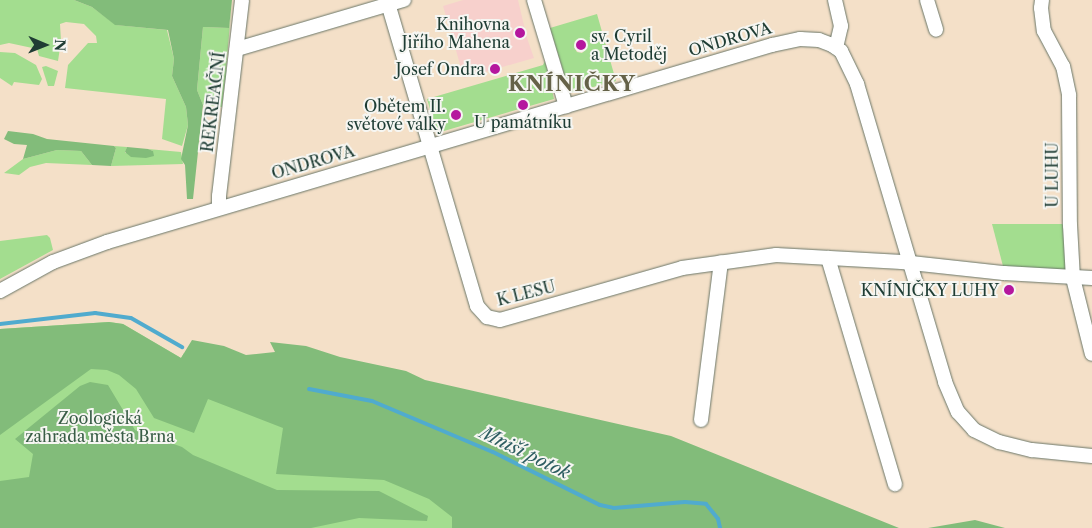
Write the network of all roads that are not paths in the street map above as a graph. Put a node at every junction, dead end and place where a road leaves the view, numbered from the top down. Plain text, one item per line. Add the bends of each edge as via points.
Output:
1 (242, 0) edge
2 (404, 0) edge
3 (534, 0) edge
4 (836, 0) edge
5 (927, 0) edge
6 (1042, 0) edge
7 (388, 2) edge
8 (936, 30) dead end
9 (836, 47) junction
10 (237, 50) junction
11 (566, 106) junction
12 (429, 146) junction
13 (219, 208) junction
14 (828, 258) junction
15 (721, 262) junction
16 (910, 263) junction
17 (1073, 278) junction
18 (1092, 278) edge
19 (0, 291) edge
20 (1092, 354) edge
21 (701, 420) dead end
22 (1092, 456) edge
23 (895, 484) dead end

1 - 10 street, REKREAČNÍ
2 - 7 street
3 - 11 street
4 - 9 street via 841,26
5 - 8 street
6 - 17 street, U LUHU via 1044,31 1063,66 1070,95
7 - 10 street
7 - 12 street
9 - 11 street, ONDROVA via 819,40 787,41
9 - 16 street via 848,62 859,89
10 - 13 street, REKREAČNÍ
11 - 12 street, ONDROVA
12 - 13 street, ONDROVA
12 - 15 street, K LESU via 477,306 486,317 500,320 682,268
13 - 19 street, ONDROVA via 68,256
14 - 15 street, K LESU via 776,255
14 - 16 street, K LESU
14 - 23 street
15 - 21 street
16 - 17 street, K LESU
16 - 22 street via 945,382 965,422 984,436 1005,444
17 - 18 street, K LESU
17 - 20 street, U LUHU

